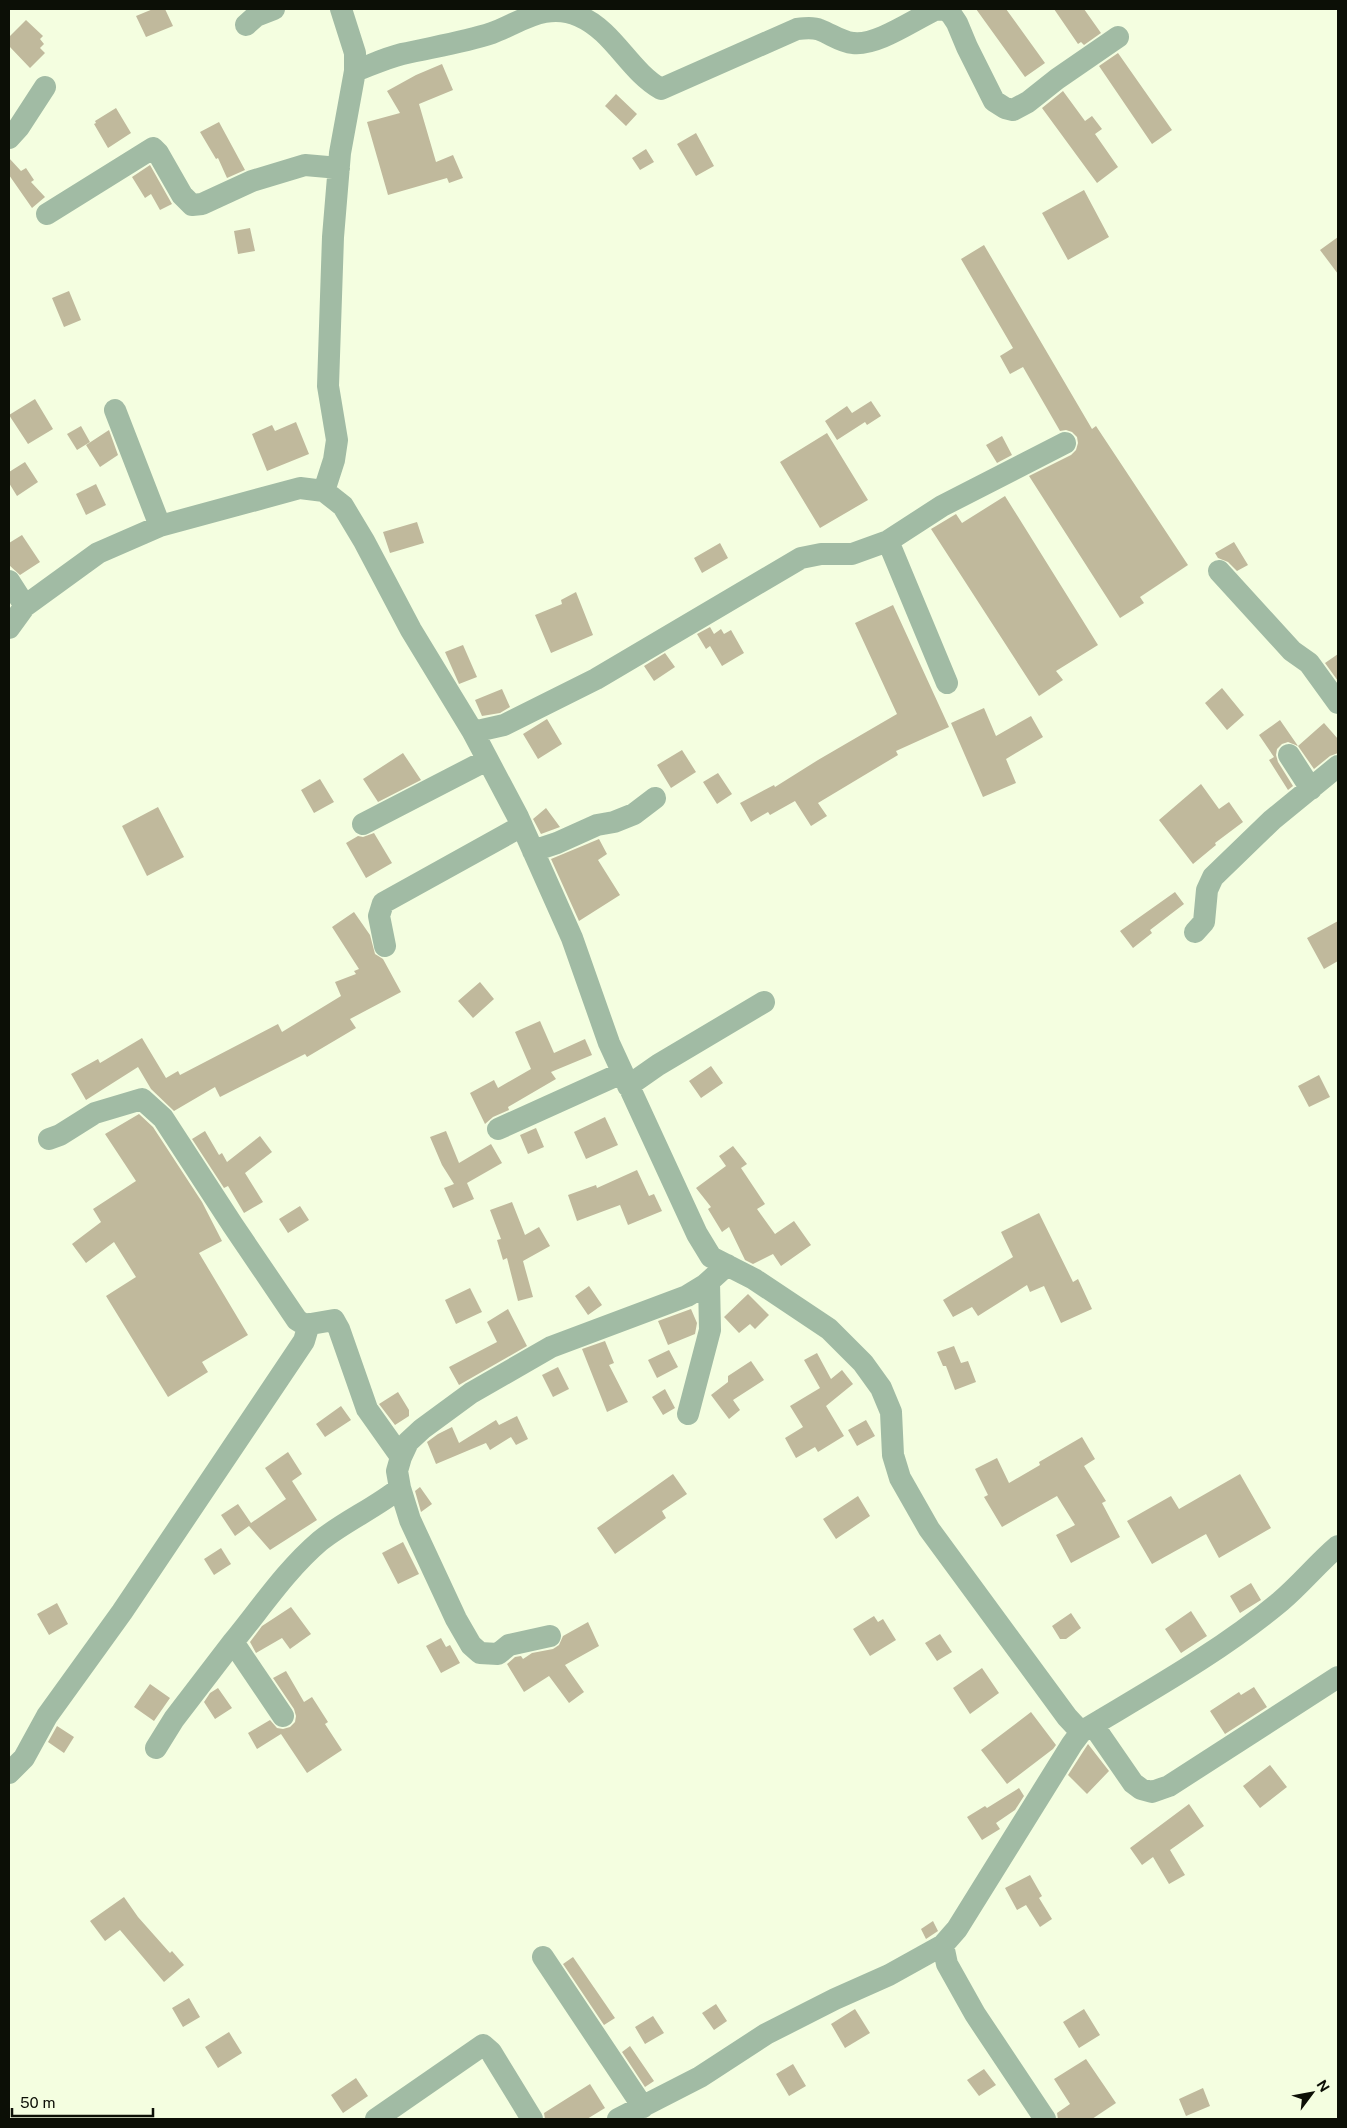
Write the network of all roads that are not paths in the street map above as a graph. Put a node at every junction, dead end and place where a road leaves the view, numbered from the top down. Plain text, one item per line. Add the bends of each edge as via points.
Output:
1 (274, 9) edge
2 (341, 9) edge
3 (944, 9) edge
4 (546, 11) edge
5 (246, 24) dead end
6 (1118, 37) dead end
7 (356, 71) junction
8 (45, 86) dead end
9 (9, 138) edge
10 (339, 168) junction
11 (47, 214) dead end
12 (115, 410) dead end
13 (1065, 443) dead end
14 (324, 492) junction
15 (160, 526) junction
16 (888, 541) junction
17 (1219, 571) dead end
18 (9, 580) edge
19 (25, 606) junction
20 (9, 628) edge
21 (947, 683) dead end
22 (1338, 703) edge
23 (473, 732) junction
24 (1289, 755) dead end
25 (487, 760) junction
26 (1338, 766) edge
27 (1312, 789) junction
28 (655, 798) dead end
29 (363, 824) dead end
30 (522, 826) junction
31 (533, 851) junction
32 (1195, 932) dead end
33 (385, 946) dead end
34 (764, 1002) dead end
35 (625, 1079) junction
36 (498, 1129) dead end
37 (49, 1139) dead end
38 (727, 1265) junction
39 (709, 1282) junction
40 (310, 1324) junction
41 (688, 1414) dead end
42 (401, 1457) junction
43 (400, 1488) junction
44 (1338, 1546) edge
45 (550, 1636) dead end
46 (233, 1642) junction
47 (1338, 1677) edge
48 (283, 1716) dead end
49 (1087, 1729) junction
50 (156, 1748) dead end
51 (9, 1773) edge
52 (943, 1946) junction
53 (543, 1957) dead end
54 (643, 2107) junction
55 (376, 2119) edge
56 (532, 2119) edge
57 (618, 2119) edge
58 (1045, 2119) edge

1 - 5 street
2 - 7 street via 355,53
3 - 4 street via 935,10 863,44 852,44 820,30 797,29 661,89 650,83 600,29 579,16 559,10
3 - 6 street via 957,23 994,101 1013,110
4 - 7 street via 492,33 402,54
7 - 10 street
8 - 9 street
10 - 11 street via 305,164 192,205 182,196 153,148
10 - 14 street via 333,237 328,386 337,440
12 - 15 street
13 - 16 street via 942,506
14 - 15 street via 300,488
14 - 23 street via 343,506 411,630
15 - 19 street via 98,554
16 - 21 street
16 - 23 street via 852,554 801,558 596,679 504,725
17 - 22 street via 1292,651 1309,663
18 - 19 street
19 - 20 street
23 - 25 street
24 - 27 street
25 - 29 street
25 - 30 street
26 - 27 street
27 - 32 street via 1272,820 1213,877 1207,890 1204,922
28 - 31 street via 634,814
30 - 31 street
30 - 33 street via 383,903 379,916
31 - 35 street via 572,938
34 - 35 street via 658,1065
35 - 36 street
35 - 38 street via 697,1234 712,1257
37 - 40 street via 95,1113 142,1099 163,1118 297,1320 304,1325
38 - 39 street
38 - 49 street via 829,1329 863,1363 881,1388 891,1412 893,1455 929,1529 1067,1717
39 - 41 street via 710,1330
39 - 42 street via 688,1296 543,1352 471,1393 422,1429 408,1442
40 - 42 street via 334,1320 367,1409
40 - 51 street via 304,1341 122,1612 47,1716 24,1758
42 - 43 street via 398,1471
43 - 45 street via 410,1520 456,1619 480,1653 498,1654 509,1645
43 - 46 street via 320,1542 274,1590
44 - 49 street via 1282,1600 1224,1645
46 - 48 street
46 - 50 street
47 - 49 street via 1169,1786 1152,1792 1133,1783
49 - 52 street via 1072,1744
52 - 54 street via 766,2034 700,2077
52 - 58 street via 947,1964 975,2014
53 - 54 street
54 - 57 street
55 - 56 street via 483,2045 491,2052

